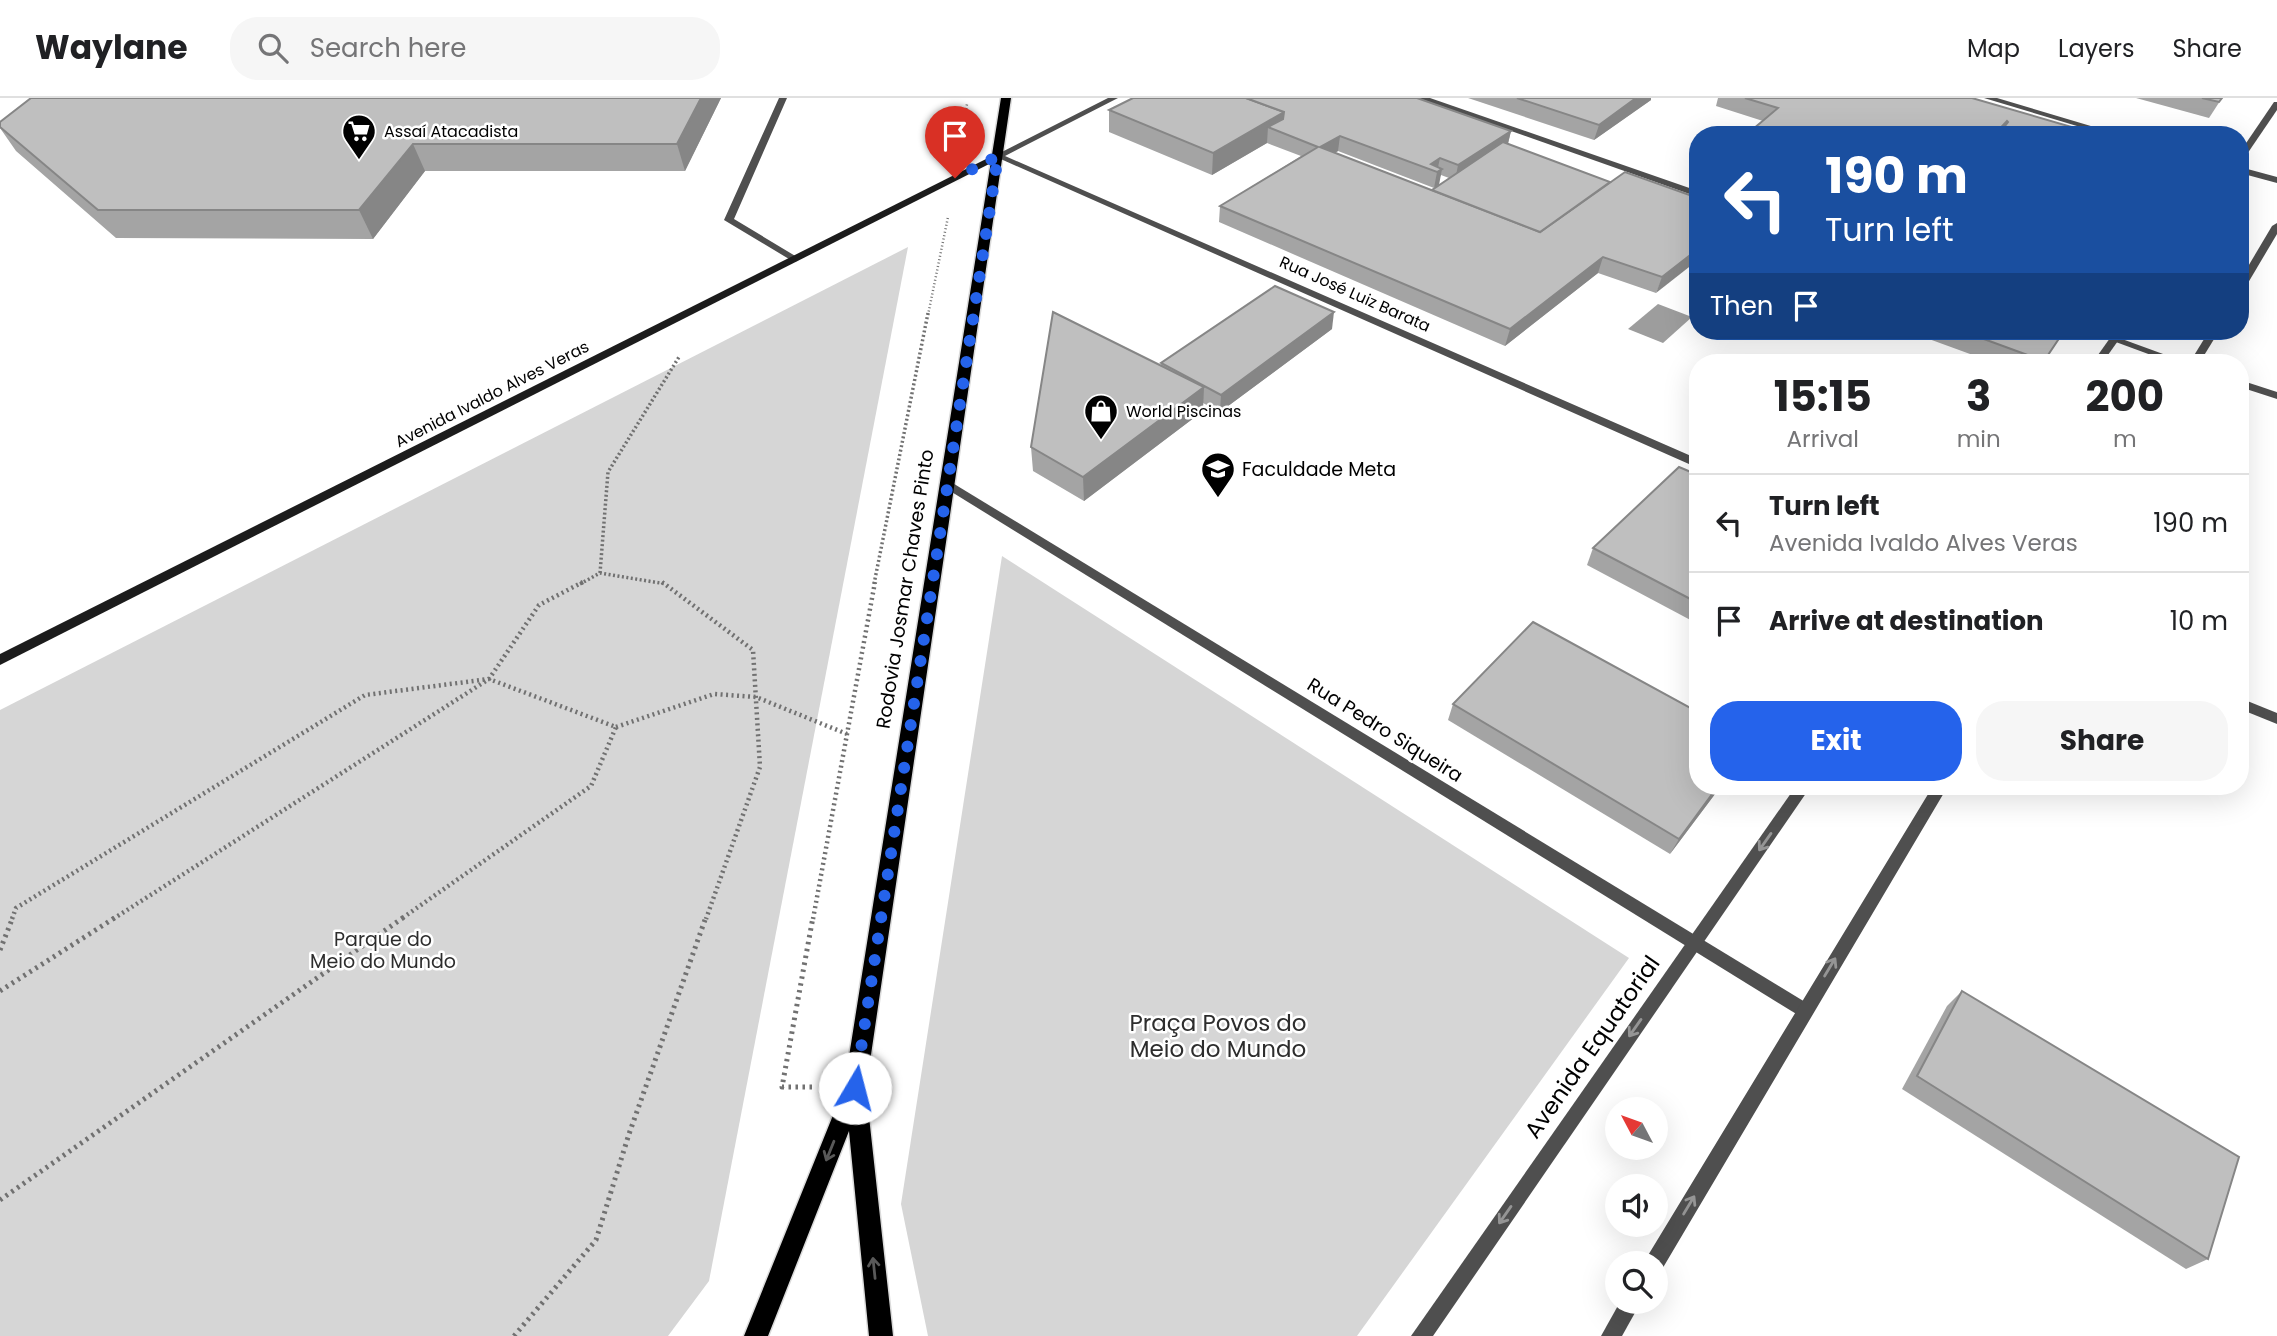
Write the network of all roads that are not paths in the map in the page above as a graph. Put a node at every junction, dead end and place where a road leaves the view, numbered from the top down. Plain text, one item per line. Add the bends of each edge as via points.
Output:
1 (783, 98) edge
2 (1006, 98) edge
3 (1114, 98) edge
4 (1422, 98) edge
5 (1988, 98) edge
6 (2277, 104) edge
7 (2086, 126) edge
8 (2249, 145) edge
9 (998, 156) junction
10 (2249, 172) edge
11 (2277, 180) edge
12 (1689, 191) edge
13 (2277, 226) edge
14 (794, 259) junction
15 (2249, 273) edge
16 (2129, 340) edge
17 (2161, 354) edge
18 (2249, 386) edge
19 (2277, 396) edge
20 (1689, 460) edge
21 (946, 483) junction
22 (0, 660) edge
23 (2249, 706) edge
24 (2277, 719) edge
25 (1798, 795) edge
26 (1935, 795) edge
27 (1694, 942) junction
28 (1804, 1010) junction
29 (855, 1088) junction
30 (1662, 1251) edge
31 (1624, 1314) edge
32 (756, 1336) edge
33 (880, 1336) edge
34 (1421, 1336) edge
35 (1611, 1336) edge

1 - 14 street via 729,220
2 - 9 main road, Rodovia Josmar Chaves Pinto
3 - 9 street
4 - 12 street
5 - 7 street
6 - 8 street
9 - 14 main road, Avenida Ivaldo Alves Veras
9 - 20 street, Rua José Luiz Barata
9 - 21 main road, Rodovia Josmar Chaves Pinto
10 - 11 street
13 - 15 street
14 - 22 main road, Avenida Ivaldo Alves Veras
16 - 17 street
18 - 19 street
21 - 27 street, Rua Pedro Siqueira
21 - 29 main road, Rodovia Josmar Chaves Pinto
23 - 24 street
25 -> 27 street, Avenida Equatorial
28 -> 26 street
27 - 28 street, Rua Pedro Siqueira
27 -> 34 street, Avenida Equatorial
30 -> 28 street
29 -> 32 main road, Rodovia Josmar Chaves Pinto
33 -> 29 main road, Rodovia Josmar Chaves Pinto
31 - 35 street

